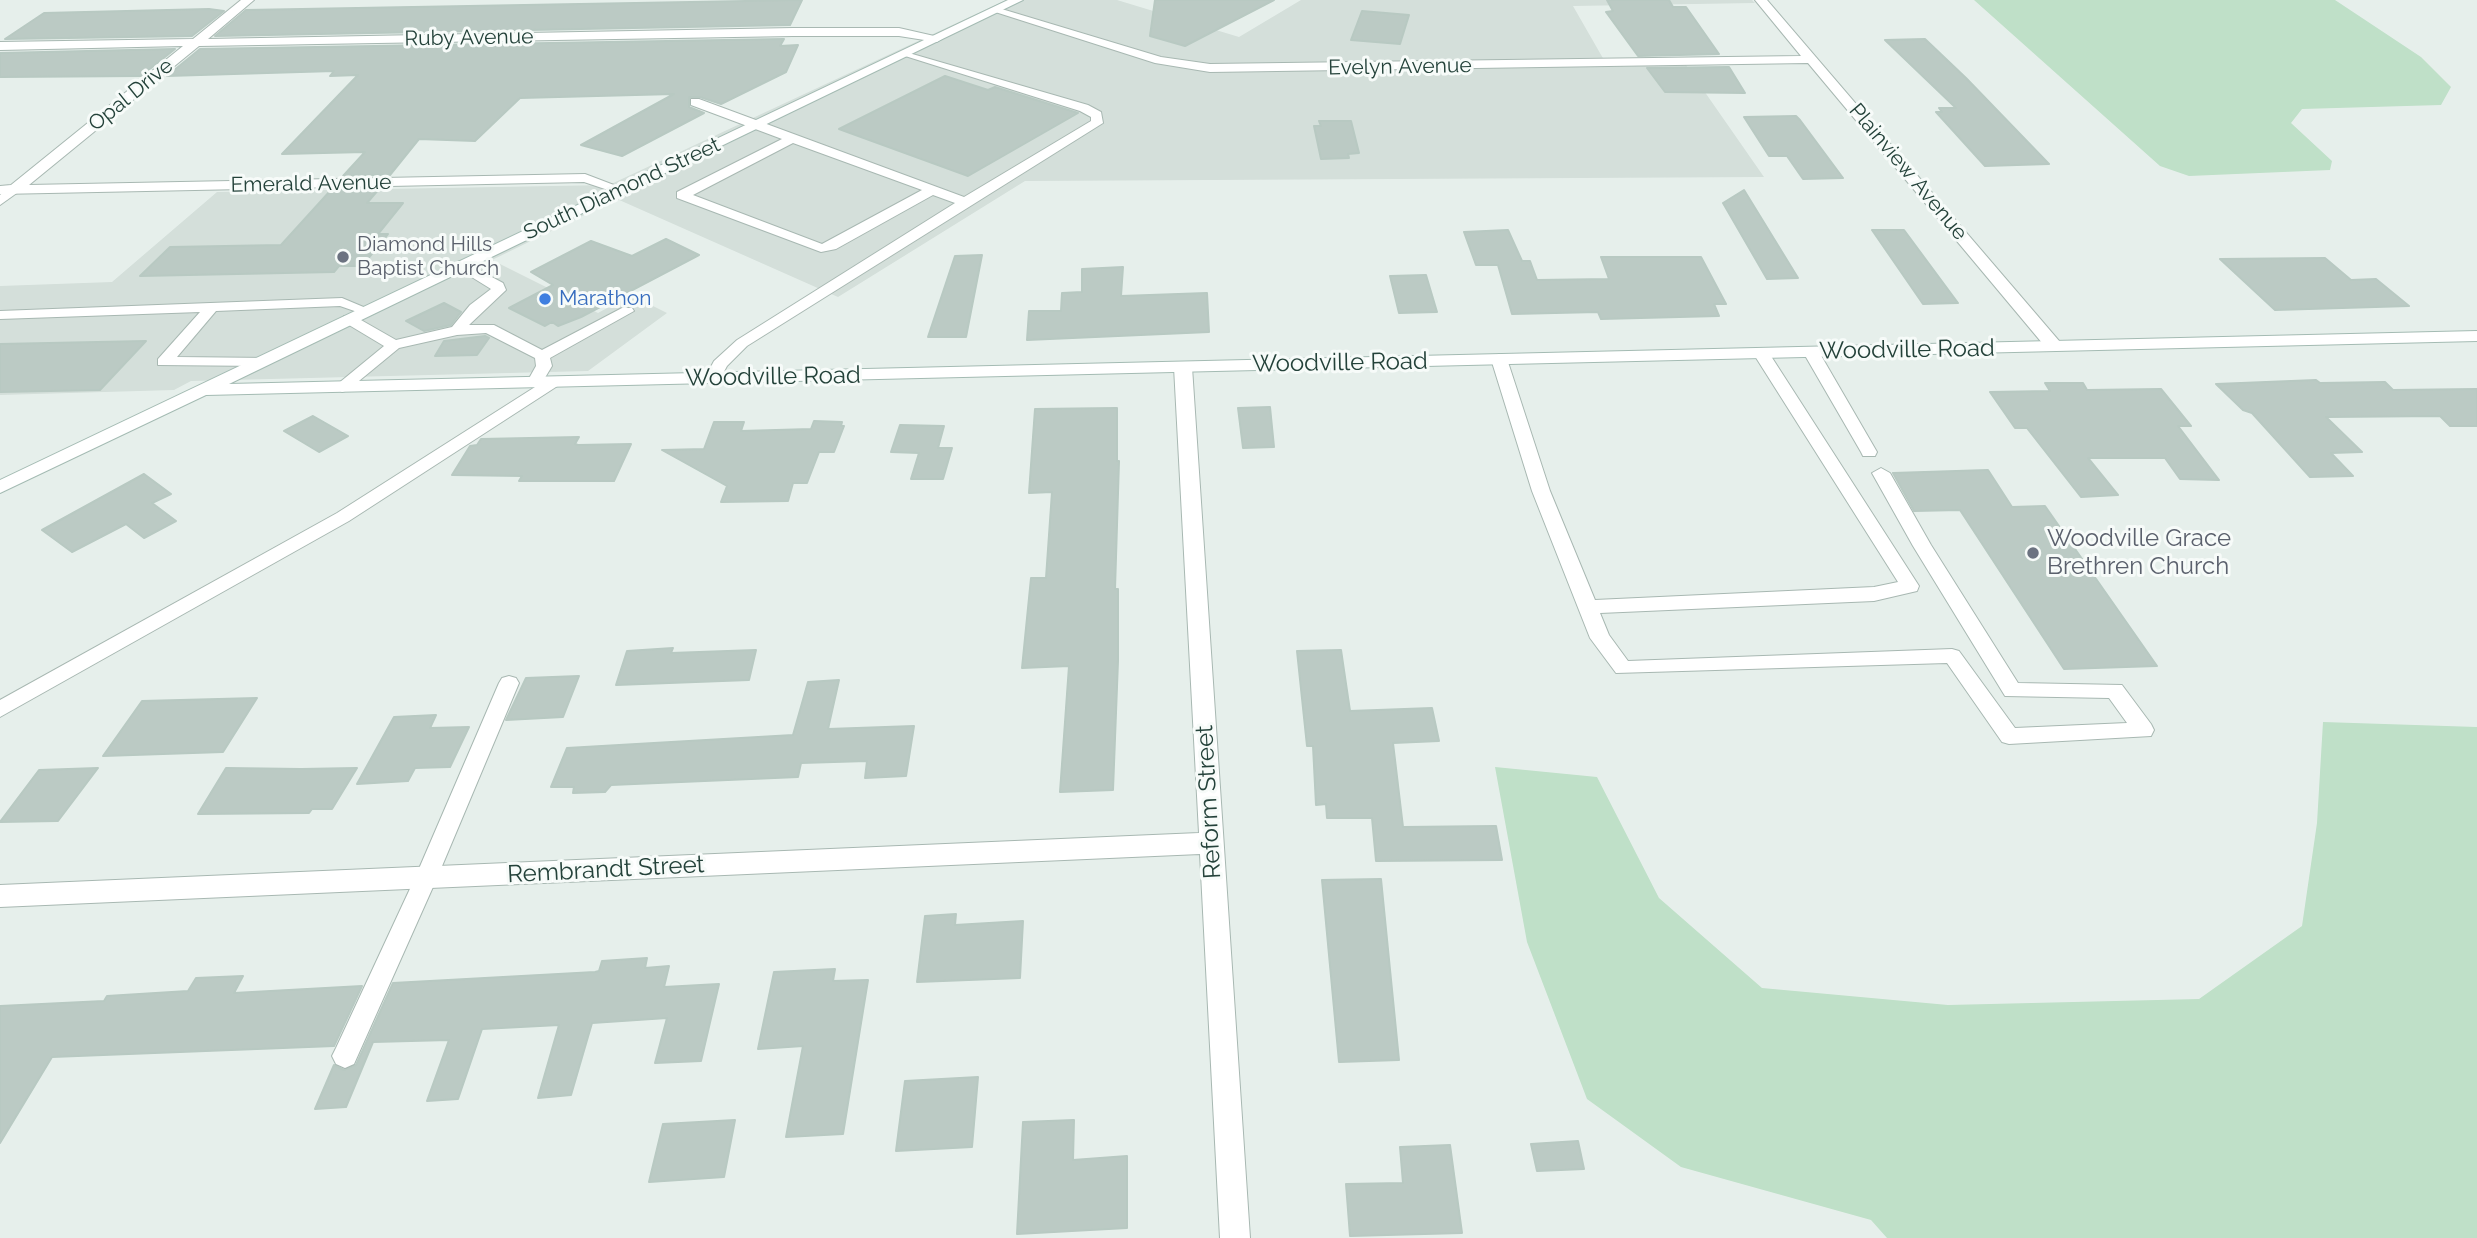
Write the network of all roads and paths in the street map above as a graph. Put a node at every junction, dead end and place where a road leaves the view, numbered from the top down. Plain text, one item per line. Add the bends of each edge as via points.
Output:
1 (248, 0) edge
2 (1017, 0) edge
3 (1761, 0) edge
4 (995, 10) junction
5 (937, 38) junction
6 (195, 42) junction
7 (0, 46) edge
8 (906, 53) junction
9 (1813, 59) junction
10 (695, 102) dead end
11 (758, 124) junction
12 (793, 138) junction
13 (7, 190) edge
14 (620, 190) junction
15 (932, 190) junction
16 (0, 201) edge
17 (965, 202) junction
18 (462, 265) junction
19 (213, 306) junction
20 (627, 310) dead end
21 (366, 311) junction
22 (0, 315) edge
23 (349, 319) junction
24 (457, 330) junction
25 (2477, 336) edge
26 (394, 345) junction
27 (2054, 346) junction
28 (1811, 352) junction
29 (1761, 353) junction
30 (542, 356) junction
31 (1499, 359) junction
32 (263, 361) junction
33 (1183, 367) junction
34 (713, 378) junction
35 (544, 382) junction
36 (342, 387) junction
37 (203, 390) junction
38 (1869, 452) dead end
39 (1881, 473) dead end
40 (0, 487) edge
41 (1588, 607) junction
42 (509, 683) dead end
43 (0, 709) edge
44 (1212, 844) junction
45 (426, 878) junction
46 (0, 896) edge
47 (345, 1056) dead end
48 (1235, 1238) edge

1 - 6 street, Opal Drive
2 - 4 street, South Diamond Street
3 - 9 street, Plainview Avenue
4 - 5 street, South Diamond Street
4 - 9 street, Evelyn Avenue via 1159,60 1210,68
5 - 6 street, Ruby Avenue via 899,32 793,32
5 - 8 street, South Diamond Street
6 - 7 street, Ruby Avenue
6 - 13 street, Opal Drive
8 - 11 street, South Diamond Street
8 - 17 lane via 1084,107 1097,115 1092,128
9 - 27 street, Plainview Avenue
10 - 11 lane
11 - 12 lane
11 - 14 street, South Diamond Street
12 - 15 lane
12 - 15 lane via 682,195 821,248
13 - 14 street, Emerald Avenue via 585,178
13 - 16 lane
14 - 18 street, South Diamond Street
15 - 17 lane
17 - 34 lane via 742,343 720,364
18 - 21 street, South Diamond Street
18 - 24 lane via 499,290 475,308
19 - 21 lane via 342,302
19 - 22 lane
19 - 32 lane via 164,362
20 - 30 lane
21 - 23 street, South Diamond Street
23 - 26 lane
23 - 32 street, South Diamond Street
24 - 26 lane
24 - 30 lane via 489,328
25 - 27 street, Woodville Road
26 - 36 lane
27 - 28 street, Woodville Road
28 - 29 street, Woodville Road
28 - 38 lane
29 - 31 street, Woodville Road
29 - 41 lane via 1910,586 1874,594
30 - 35 lane
31 - 33 street, Woodville Road
31 - 41 lane via 1541,491
32 - 37 street, South Diamond Street
33 - 34 street, Woodville Road
33 - 44 street, Reform Street
34 - 35 street, Woodville Road
35 - 36 street, Woodville Road
35 - 43 lane via 343,517
36 - 37 street, Woodville Road
37 - 40 street, South Diamond Street
39 - 41 lane via 2012,691 2115,690 2144,730 2009,736 1952,656 1623,668 1600,638
42 - 45 lane
44 - 45 street, Rembrandt Street
44 - 48 street, Reform Street
45 - 46 street, Rembrandt Street
45 - 47 lane

